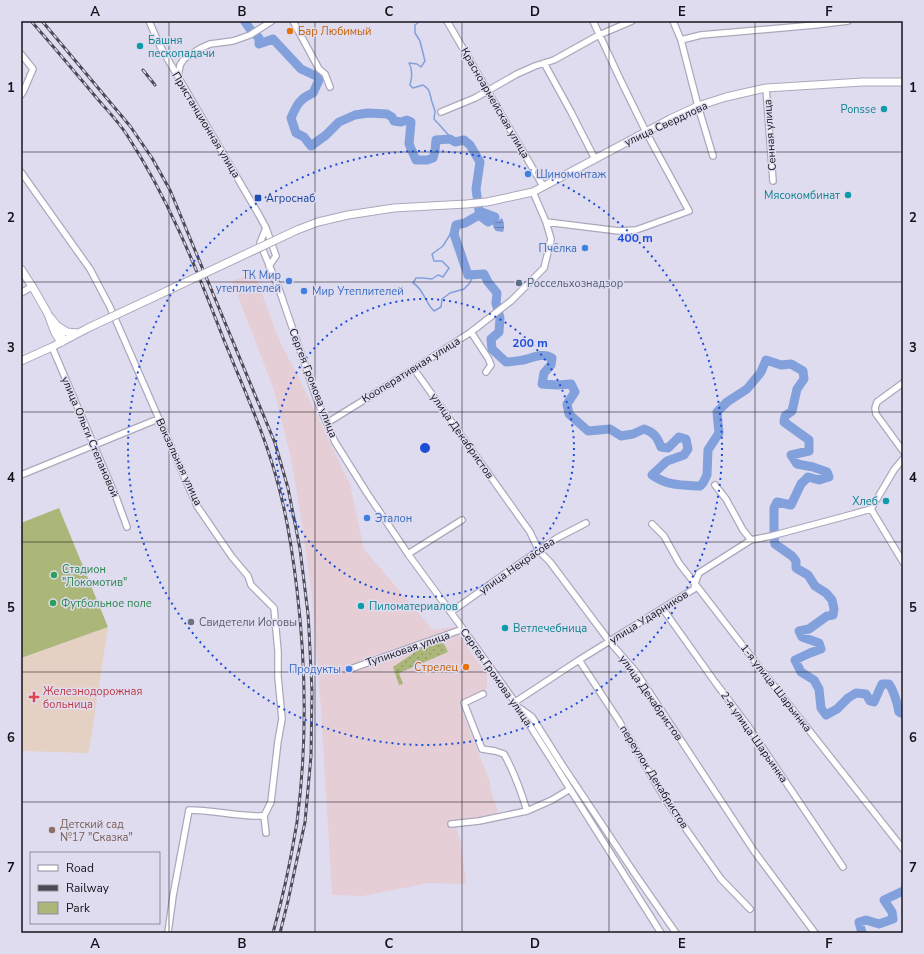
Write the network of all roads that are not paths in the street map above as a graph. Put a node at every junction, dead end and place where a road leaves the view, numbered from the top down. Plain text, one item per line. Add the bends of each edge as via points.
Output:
1 (149, 21) edge
2 (272, 21) edge
3 (293, 21) edge
4 (449, 21) edge
5 (593, 21) edge
6 (632, 21) edge
7 (673, 21) edge
8 (848, 21) edge
9 (599, 35) junction
10 (681, 40) junction
11 (21, 54) edge
12 (544, 63) junction
13 (180, 65) junction
14 (172, 67) junction
15 (178, 77) junction
16 (903, 82) edge
17 (330, 87) dead end
18 (766, 88) junction
19 (488, 90) junction
20 (21, 95) edge
21 (698, 106) junction
22 (441, 112) dead end
23 (646, 132) junction
24 (713, 156) dead end
25 (595, 159) junction
26 (21, 172) edge
27 (773, 182) dead end
28 (543, 186) junction
29 (533, 192) junction
30 (546, 222) junction
31 (266, 228) junction
32 (269, 266) junction
33 (21, 269) edge
34 (32, 286) junction
35 (21, 293) edge
36 (54, 326) junction
37 (471, 332) junction
38 (78, 333) junction
39 (62, 342) junction
40 (52, 347) junction
41 (21, 361) edge
42 (414, 369) junction
43 (486, 372) dead end
44 (903, 383) edge
45 (158, 419) junction
46 (327, 423) junction
47 (94, 446) junction
48 (903, 451) edge
49 (903, 459) edge
50 (21, 475) edge
51 (715, 485) dead end
52 (871, 509) junction
53 (462, 520) dead end
54 (586, 523) dead end
55 (652, 524) dead end
56 (127, 527) dead end
57 (752, 540) junction
58 (539, 551) junction
59 (408, 554) junction
60 (903, 562) edge
61 (695, 583) junction
62 (663, 608) junction
63 (451, 612) junction
64 (463, 629) junction
65 (610, 642) junction
66 (580, 660) junction
67 (353, 668) dead end
68 (483, 694) dead end
69 (516, 705) junction
70 (570, 790) junction
71 (527, 811) junction
72 (264, 816) junction
73 (451, 824) dead end
74 (266, 833) dead end
75 (903, 849) edge
76 (843, 866) dead end
77 (750, 909) dead end
78 (168, 933) edge
79 (661, 933) edge
80 (676, 933) edge
81 (815, 933) edge

1 - 14 street, Пристанционная улица
2 - 13 street via 253,33 233,41 210,44 199,49 184,59
3 - 17 street
4 - 19 street, Красноармейская улица
5 - 9 street
6 - 9 street
7 - 10 street
8 - 10 street via 701,35
9 - 12 street
9 - 23 street
10 - 21 street
11 - 20 street via 33,69
12 - 19 street
12 - 25 street
13 - 14 street
13 - 15 street
14 - 15 street, Пристанционная улица
15 - 31 street, Пристанционная улица
16 - 18 main road, улица Свердлова
18 - 21 main road, улица Свердлова
18 - 27 street, Сенная улица
19 - 22 street
19 - 28 street, Красноармейская улица
21 - 23 main road, улица Свердлова
21 - 24 street
23 - 25 main road, улица Свердлова
23 - 30 street via 689,212 636,230 619,231
25 - 28 main road, улица Свердлова
26 - 45 street, Вокзальная улица via 90,269 110,307
28 - 29 main road, улица Свердлова
29 - 30 street
29 - 38 main road, улица Свердлова, bridge via 487,202 394,208 318,222
30 - 37 street, Кооперативная улица via 550,239 544,268 498,311
31 - 32 street, Сергея Громова улица via 260,243
31 - 32 street, Пристанционная улица via 276,256
32 - 46 street, Сергея Громова улица
33 - 34 main road
34 - 35 street
34 - 36 main road
36 - 38 main road via 67,332
36 - 39 main road via 58,339
36 - 40 main road
37 - 42 street, Кооперативная улица
37 - 43 street via 490,362 491,366
38 - 39 main road, улица Свердлова
39 - 40 main road, улица Свердлова
40 - 41 main road, улица Свердлова
40 - 47 street, улица Ольги Степановой
42 - 46 street, Кооперативная улица
42 - 58 street, улица Декабристов via 530,532
44 - 48 street via 877,402 875,408 876,414
45 - 47 street
45 - 72 street, Вокзальная улица via 197,506 248,576 251,585 274,608 282,719 271,802
46 - 59 street, Сергея Громова улица via 335,442
47 - 50 street
47 - 56 street, улица Ольги Степановой
49 - 52 street
51 - 57 street
52 - 57 street, улица Ударников
52 - 60 street
53 - 59 street
54 - 58 street, улица Некрасова
55 - 61 street, 1-я улица Шарьинка via 664,536 679,563
57 - 61 street, улица Ударников via 699,573
58 - 63 street, улица Некрасова
58 - 65 street, улица Декабристов
59 - 63 street, Сергея Громова улица
61 - 62 street, улица Ударников via 694,589
61 - 75 street, 1-я улица Шарьинка
62 - 65 street, улица Ударников
62 - 76 street, 2-я улица Шарьинка via 748,726
63 - 64 street, Сергея Громова улица
64 - 67 street, Тупиковая улица
64 - 69 street, Сергея Громова улица
65 - 66 street, улица Ударников
65 - 81 street, улица Декабристов via 636,672 754,851
66 - 69 street, улица Ударников
66 - 77 street, переулок Декабристов via 669,805 721,879
68 - 71 street via 464,703 482,749 504,754
69 - 70 street, Сергея Громова улица
69 - 80 street via 532,717
70 - 71 street
70 - 79 street, Сергея Громова улица
71 - 73 street
72 - 74 street, Вокзальная улица
72 - 78 street via 250,817 189,810

